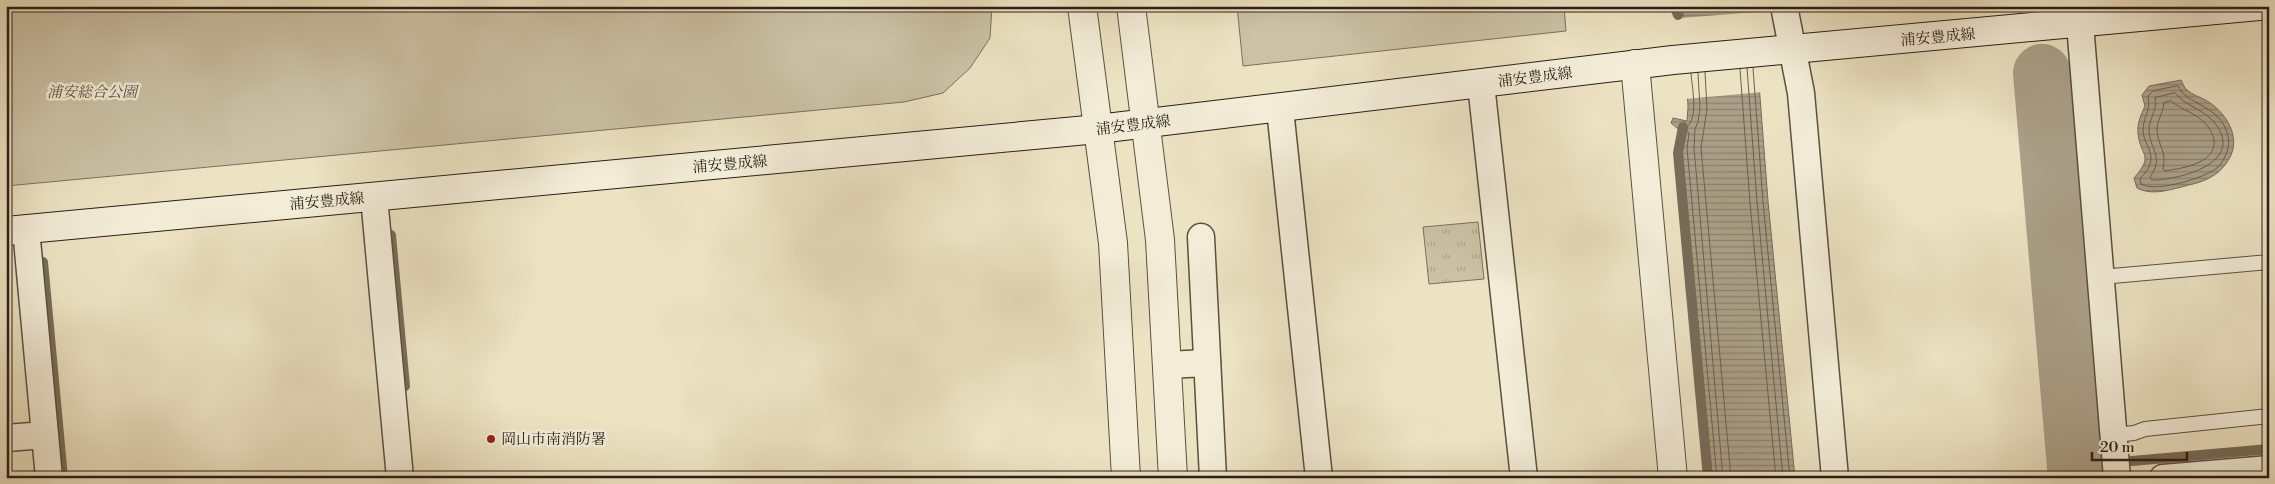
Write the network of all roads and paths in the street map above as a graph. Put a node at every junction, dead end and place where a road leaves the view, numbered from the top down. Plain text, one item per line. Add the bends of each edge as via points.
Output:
1 (1082, 6) edge
2 (1131, 6) edge
3 (1784, 6) edge
4 (2259, 6) edge
5 (2080, 24) junction
6 (1793, 50) junction
7 (1635, 64) junction
8 (1481, 84) junction
9 (1280, 109) junction
10 (1146, 124) junction
11 (1098, 129) junction
12 (374, 197) junction
13 (16, 230) edge
14 (1201, 237) dead end
15 (2269, 262) edge
16 (2101, 278) junction
17 (1206, 363) junction
18 (1167, 365) junction
19 (2269, 416) edge
20 (45, 435) junction
21 (2114, 435) junction
22 (6, 438) edge
23 (2269, 469) edge
24 (49, 478) edge
25 (400, 478) edge
26 (1126, 478) edge
27 (1173, 478) edge
28 (1214, 478) edge
29 (1319, 478) edge
30 (1524, 478) edge
31 (1673, 478) edge
32 (1835, 478) edge
33 (2117, 478) edge
34 (2163, 478) edge

1 - 11 main road
2 - 10 main road
3 - 6 street
4 - 5 main road, 浦安豊成線
5 - 6 main road, 浦安豊成線
5 - 16 street
6 - 7 main road, 浦安豊成線
6 - 32 street via 1801,94
7 - 8 main road, 浦安豊成線
7 - 31 main road
8 - 9 main road, 浦安豊成線
8 - 30 street
9 - 10 main road, 浦安豊成線
9 - 29 street
10 - 11 main road, 浦安豊成線
10 - 18 main road via 1160,240
11 - 12 main road, 浦安豊成線
11 - 26 main road via 1113,243
12 - 13 main road, 浦安豊成線
12 - 25 street
13 - 20 street
14 - 17 street
15 - 16 lane
16 - 21 street
17 - 18 street
17 - 28 street
18 - 27 main road
19 - 21 lane via 2145,428 2134,434
20 - 22 street
20 - 24 street
21 - 33 street
23 - 34 street

